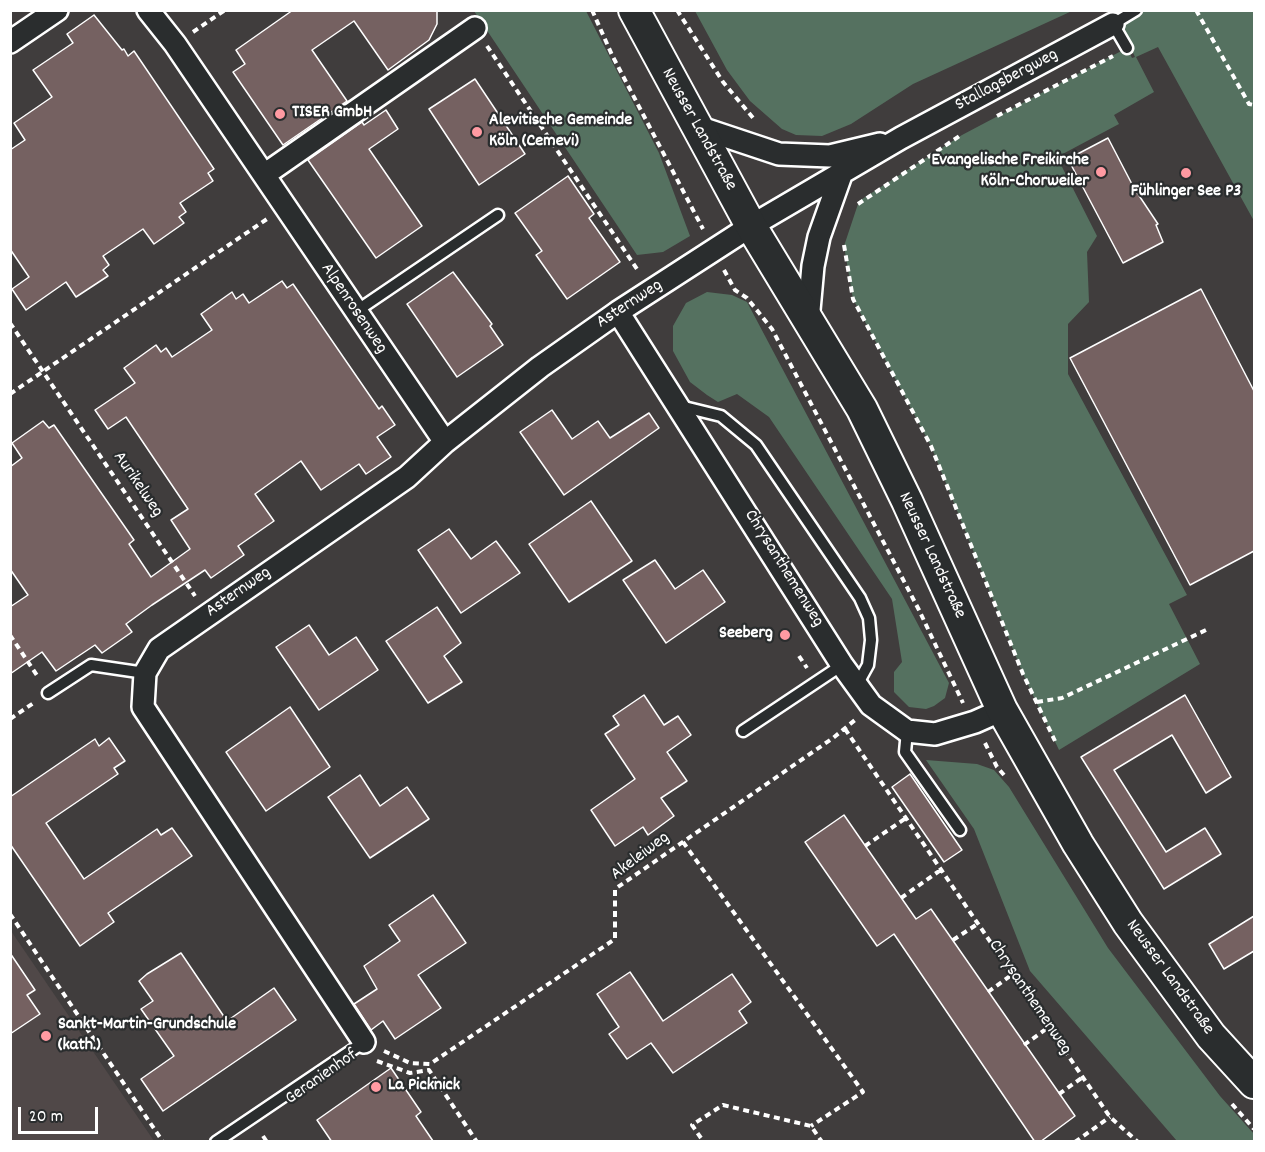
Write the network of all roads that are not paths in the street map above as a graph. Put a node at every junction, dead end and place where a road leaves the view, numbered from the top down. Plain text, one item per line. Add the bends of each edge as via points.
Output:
1 (57, 10) edge
2 (148, 10) edge
3 (634, 10) edge
4 (1136, 10) edge
5 (1113, 24) junction
6 (475, 28) road end
7 (10, 42) edge
8 (1127, 48) road end
9 (695, 126) junction
10 (901, 138) junction
11 (264, 175) junction
12 (841, 175) junction
13 (498, 215) dead end
14 (752, 226) junction
15 (355, 312) junction
16 (618, 312) junction
17 (808, 321) junction
18 (679, 406) junction
19 (445, 441) junction
20 (842, 665) junction
21 (146, 673) junction
22 (857, 685) junction
23 (48, 693) road end
24 (1003, 712) junction
25 (743, 731) dead end
26 (907, 731) junction
27 (960, 830) dead end
28 (368, 1051) joint
29 (1254, 1083) edge
30 (216, 1142) edge

1 - 7 street
2 - 11 street, Alpenrosenweg
3 - 9 main road, Neusser Landstraße
4 - 5 lane, Stallagsbergweg
5 - 8 lane
5 - 10 street, Stallagsbergweg
6 - 11 street
9 - 10 street, Stallagsbergweg via 779,154 830,156
9 - 14 main road, Neusser Landstraße
10 - 12 street, Stallagsbergweg
11 - 15 street, Alpenrosenweg
12 - 14 street, Stallagsbergweg
12 - 17 street via 819,237
13 - 15 lane
14 - 16 street, Asternweg
14 - 17 main road, Neusser Landstraße
15 - 19 street, Alpenrosenweg
16 - 18 street, Chrysanthemenweg
16 - 19 street, Asternweg
17 - 24 main road, Neusser Landstraße via 862,409
18 - 20 street, Chrysanthemenweg
18 - 22 lane via 721,416 756,445 860,598 869,618 871,640 868,665
19 - 21 street, Asternweg via 407,477 159,649
20 - 22 street, Chrysanthemenweg
20 - 25 lane
21 - 23 lane via 91,665
21 - 28 street, Asternweg via 143,707
22 - 26 street, Chrysanthemenweg via 871,705
24 - 26 street via 935,734
24 - 29 main road, Neusser Landstraße via 1128,923 1211,1036
26 - 27 lane via 905,752
28 - 30 lane

